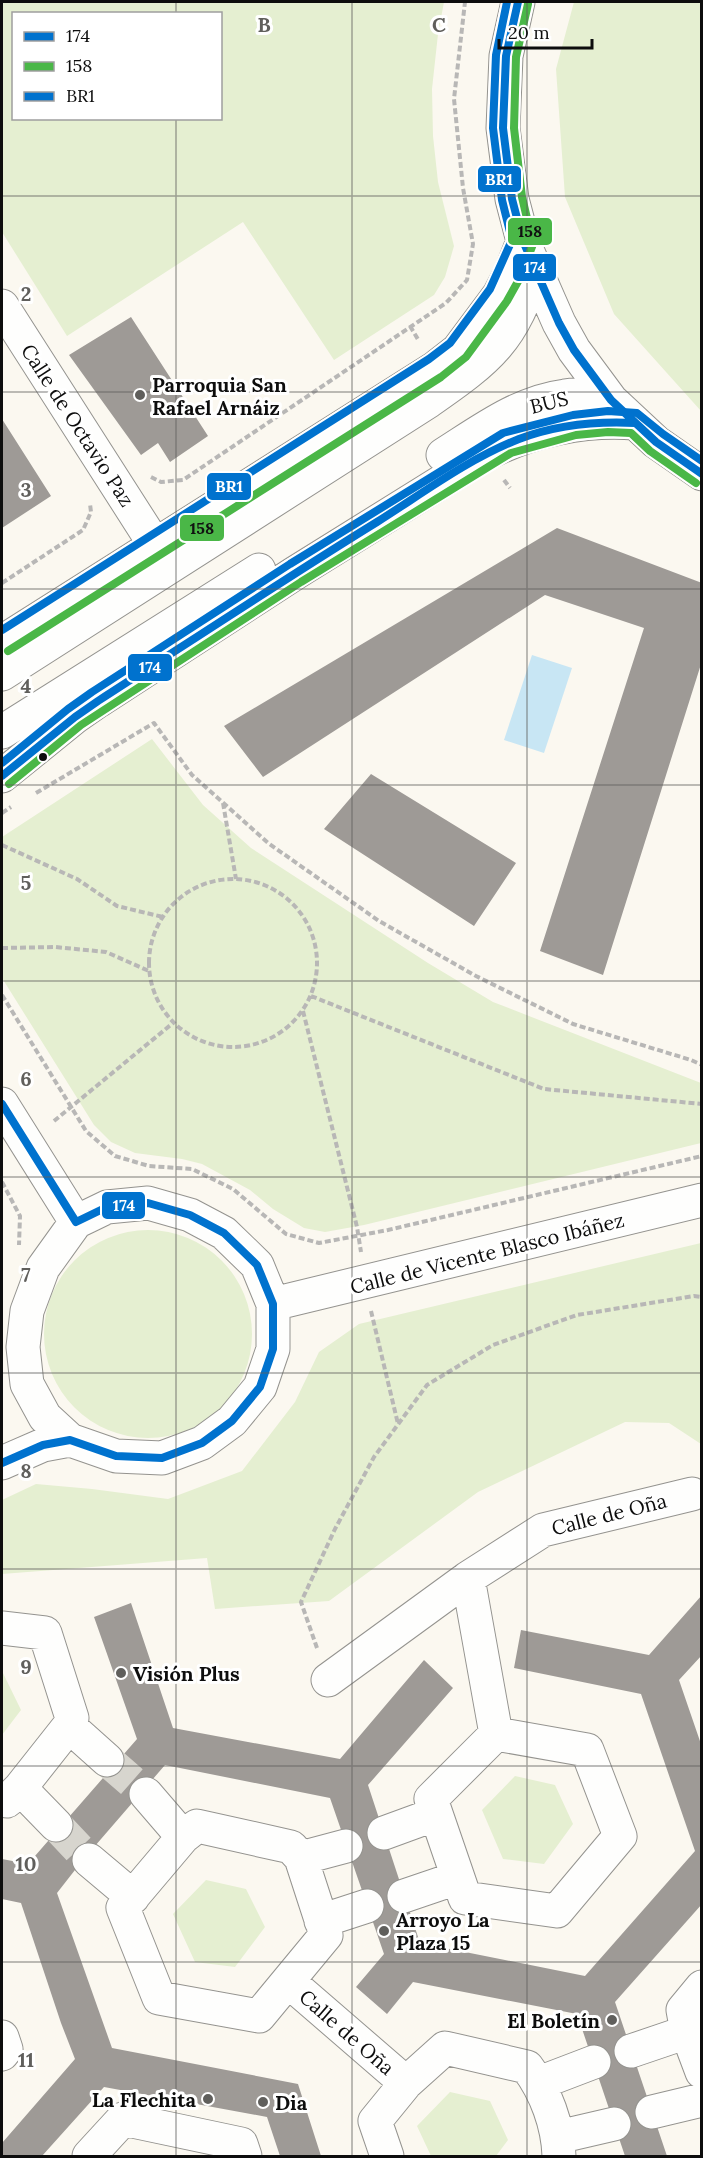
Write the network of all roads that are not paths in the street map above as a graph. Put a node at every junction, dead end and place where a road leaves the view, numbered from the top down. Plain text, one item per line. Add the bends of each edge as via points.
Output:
1 (518, 2) edge
2 (529, 254) junction
3 (2, 306) edge
4 (611, 400) junction
5 (635, 423) junction
6 (702, 474) edge
7 (155, 545) junction
8 (2, 642) edge
9 (2, 674) edge
10 (2, 732) edge
11 (2, 776) edge
12 (2, 1104) edge
13 (702, 1200) edge
14 (76, 1222) junction
15 (273, 1304) junction
16 (70, 1440) junction
17 (2, 1463) edge
18 (692, 1494) dead end
19 (468, 1578) junction
20 (2, 1628) edge
21 (328, 1680) road end
22 (69, 1726) junction
23 (496, 1734) junction
24 (107, 1760) tunnel mouth
25 (11, 1794) edge
26 (146, 1794) tunnel mouth
27 (436, 1814) junction
28 (56, 1825) tunnel mouth
29 (384, 1833) dead end
30 (183, 1837) junction
31 (346, 1846) dead end
32 (301, 1858) junction
33 (89, 1860) tunnel mouth
34 (457, 1878) junction
35 (404, 1896) dead end
36 (133, 1897) junction
37 (367, 1906) dead end
38 (321, 1922) junction
39 (288, 1981) junction
40 (702, 1988) edge
41 (687, 2032) junction
42 (2, 2037) edge
43 (631, 2050) dead end
44 (2, 2054) edge
45 (594, 2062) dead end
46 (702, 2073) edge
47 (406, 2083) junction
48 (539, 2084) junction
49 (702, 2100) edge
50 (652, 2112) dead end
51 (614, 2124) dead end
52 (559, 2147) edge
53 (89, 2157) edge
54 (245, 2157) edge
55 (387, 2157) edge

1 - 2 street via 506,56 503,128 512,199
2 - 4 street via 574,350
2 - 7 street via 511,272 499,295 458,350 435,368
2 - 9 street via 529,290 511,328 477,368
3 - 7 street, Calle de Octavio Paz
4 - 5 street
4 - 10 street, BUS via 565,396 535,403 496,421
5 - 6 street
5 - 11 street via 574,425 507,442 98,701
7 - 8 street
12 - 14 street
13 - 15 street, Calle de Vicente Blasco Ibáñez
14 - 15 street via 107,1207 148,1203 190,1215 224,1233 257,1265
14 - 16 street via 43,1268 27,1311 23,1347 27,1384 45,1417
15 - 16 street via 273,1349 260,1388 232,1421 202,1443 162,1458 116,1456
16 - 17 street via 43,1444
18 - 19 street, Calle de Oña via 543,1530
19 - 21 street, Calle de Oña
19 - 23 street
20 - 22 street via 45,1633 72,1718
22 - 24 street
22 - 25 street
23 - 27 street via 431,1798
23 - 34 street via 586,1750 620,1836 557,1911 465,1898
25 - 28 street
26 - 30 street
27 - 29 street
27 - 34 street
30 - 32 street via 197,1826 291,1847
30 - 36 street, Calle de Oña
31 - 32 street
32 - 38 street, Calle de Oña
33 - 36 street
34 - 35 street
36 - 39 street, Calle de Oña via 123,1908 159,1998 259,2016
37 - 38 street
38 - 39 street, Calle de Oña via 326,1935
39 - 47 street, Calle de Oña
40 - 41 street via 683,2010
41 - 43 street
41 - 46 street
42 - 44 street via 6,2049
45 - 48 street
47 - 48 street, Calle de Oña via 445,2048 527,2067
47 - 55 street, Calle de Oña via 375,2121
48 - 52 street, Calle de Oña
49 - 50 street
51 - 52 street, Calle de Oña
53 - 54 street via 123,2119 241,2144

